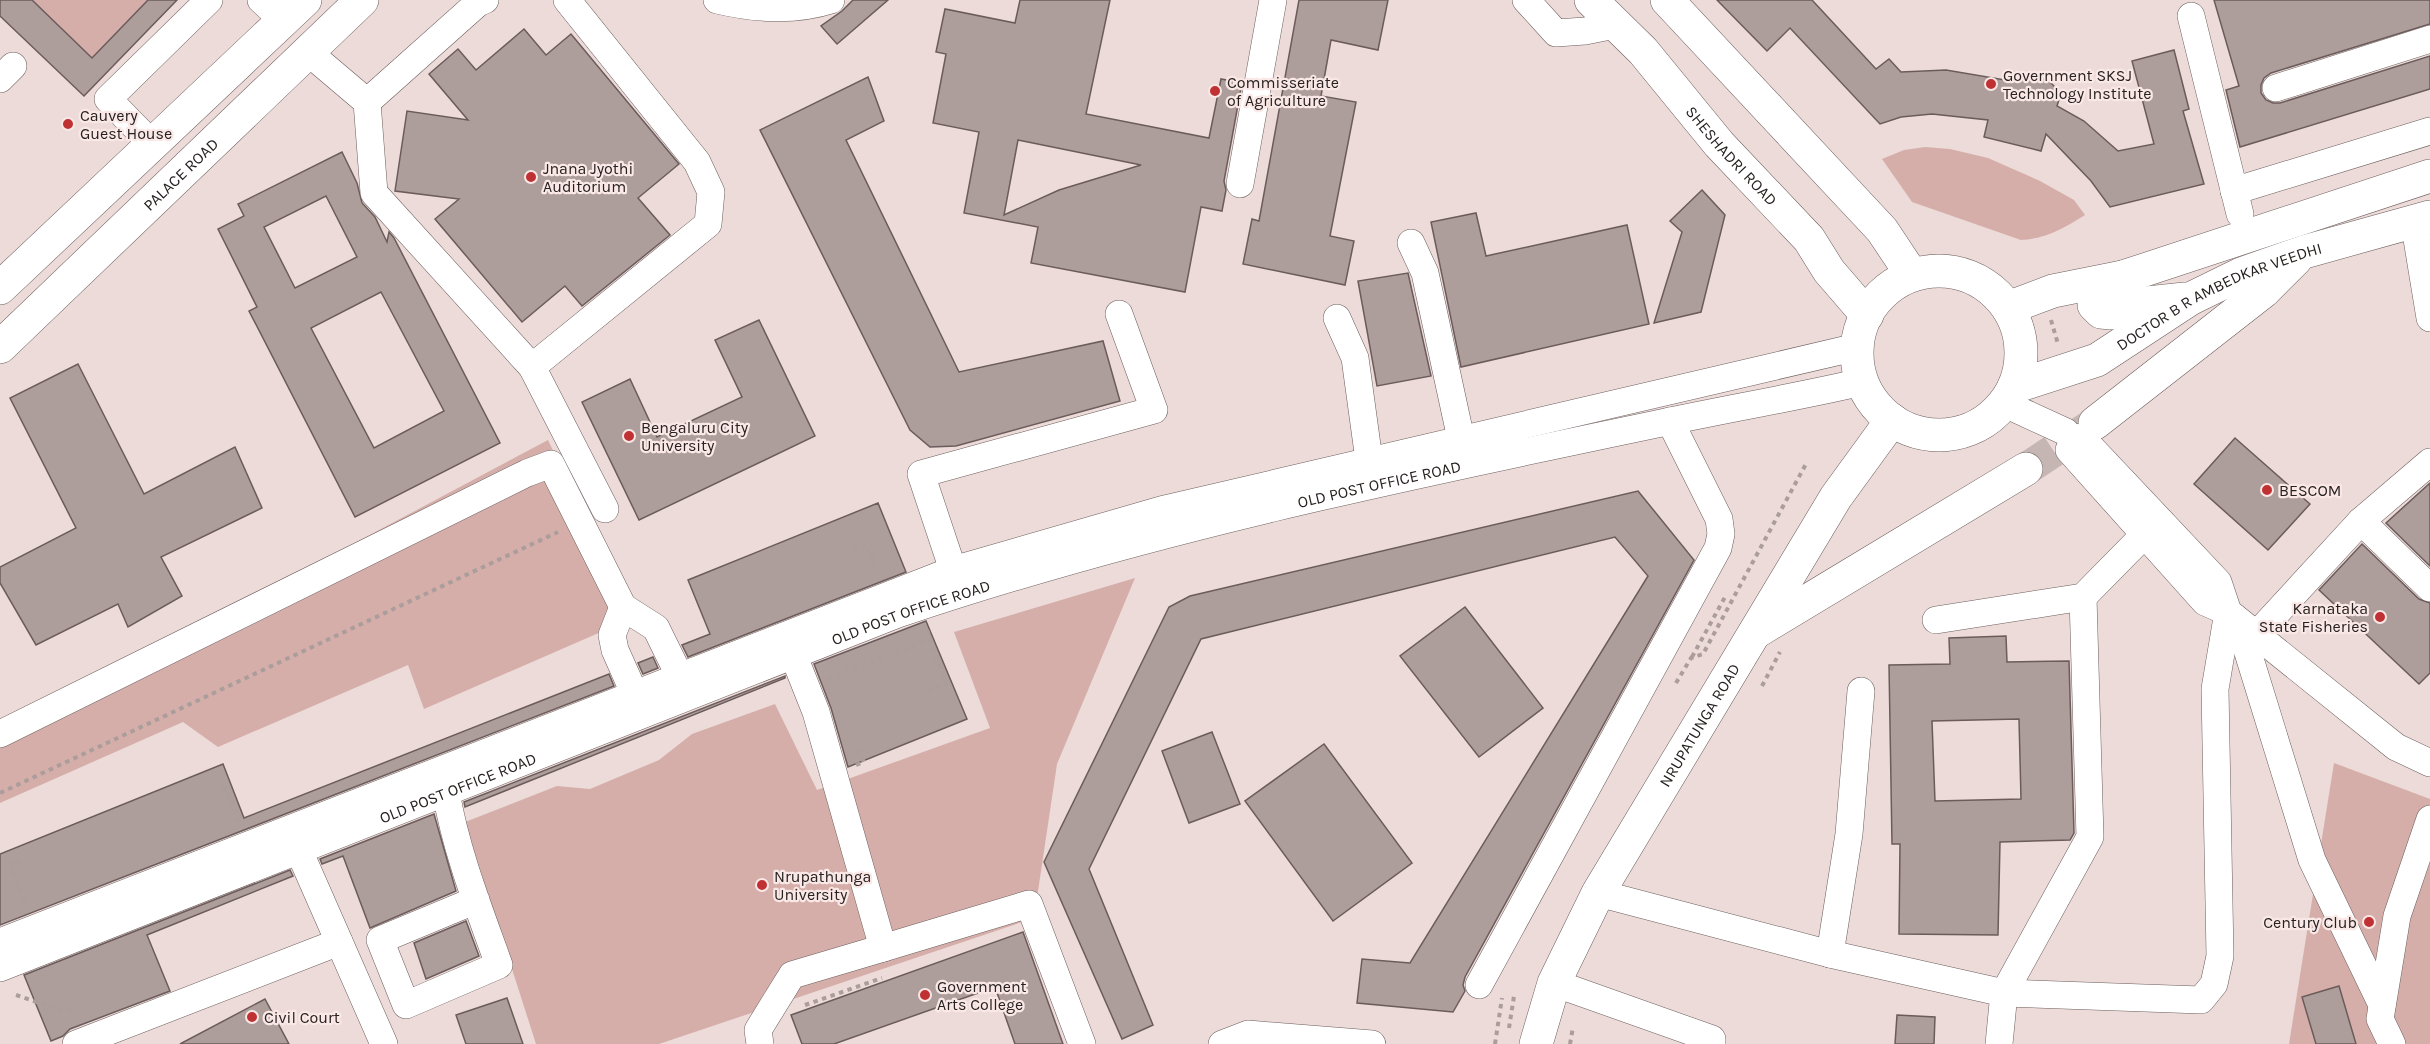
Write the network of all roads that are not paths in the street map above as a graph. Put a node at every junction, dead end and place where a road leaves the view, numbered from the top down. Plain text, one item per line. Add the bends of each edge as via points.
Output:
1 (208, 0) edge
2 (362, 0) edge
3 (567, 0) edge
4 (717, 0) edge
5 (831, 0) edge
6 (1273, 0) edge
7 (1526, 0) edge
8 (1591, 0) edge
9 (1667, 0) edge
10 (479, 1) edge
11 (283, 7) edge
12 (2191, 16) dead end
13 (1615, 25) junction
14 (2430, 39) edge
15 (308, 52) junction
16 (2276, 88) dead end
17 (367, 102) junction
18 (2430, 131) edge
19 (152, 144) junction
20 (2430, 176) edge
21 (1240, 184) dead end
22 (2422, 219) edge
23 (1411, 243) dead end
24 (2304, 252) junction
25 (1912, 275) junction
26 (2123, 277) junction
27 (0, 288) edge
28 (2190, 299) junction
29 (2008, 308) junction
30 (1119, 314) dead end
31 (1867, 315) junction
32 (1337, 318) dead end
33 (2430, 318) edge
34 (3, 340) edge
35 (1857, 347) junction
36 (532, 367) junction
37 (1862, 382) junction
38 (2008, 395) junction
39 (1892, 420) junction
40 (1670, 421) junction
41 (2082, 429) junction
42 (1461, 439) junction
43 (1369, 460) junction
44 (2430, 462) edge
45 (2026, 470) tunnel mouth
46 (605, 508) dead end
47 (2361, 521) junction
48 (2144, 535) junction
49 (953, 570) junction
50 (2430, 588) edge
51 (2083, 597) junction
52 (623, 607) junction
53 (2228, 612) junction
54 (1935, 620) dead end
55 (2255, 633) junction
56 (1752, 635) junction
57 (789, 645) junction
58 (680, 678) junction
59 (1861, 691) dead end
60 (635, 695) junction
61 (0, 734) edge
62 (2430, 763) edge
63 (446, 792) junction
64 (2430, 819) edge
65 (295, 841) junction
66 (1598, 893) junction
67 (476, 900) junction
68 (0, 942) edge
69 (339, 942) junction
70 (883, 948) junction
71 (1830, 954) junction
72 (0, 968) edge
73 (1554, 983) junction
74 (1492, 986) road end
75 (2004, 993) junction
76 (2382, 1005) junction
77 (1532, 1038) edge
78 (76, 1044) edge
79 (384, 1044) edge
80 (760, 1044) edge
81 (1082, 1044) edge
82 (1222, 1044) edge
83 (1372, 1044) edge
84 (1712, 1044) edge
85 (1999, 1044) edge
86 (2392, 1044) edge

1 - 19 street via 108,99
2 - 15 main road, PALACE ROAD
3 - 36 street via 698,162 711,192 708,224
4 - 5 street via 780,9
6 - 21 street
7 - 13 street via 1556,33
8 - 13 main road, SHESHADRI ROAD
9 - 25 main road via 1882,230
10 - 17 street
11 - 19 main road
12 - 18 street via 2237,202
13 - 31 main road, SHESHADRI ROAD via 1809,239 1829,271
14 - 16 street
15 - 17 street
15 - 34 main road, PALACE ROAD
17 - 36 street via 374,193
19 - 27 main road
20 - 26 main road
22 - 24 main road, DOCTOR B R AMBEDKAR VEEDHI
22 - 33 street
23 - 42 street via 1425,273
24 - 28 main road, DOCTOR B R AMBEDKAR VEEDHI via 2241,274
24 - 41 main road via 2264,291
25 - 29 main road via 1937,271 1963,274 1989,288
25 - 31 main road via 1889,287
26 - 28 main road via 2103,290 2094,305 2101,312
26 - 29 main road via 2053,291
28 - 38 main road, DOCTOR B R AMBEDKAR VEEDHI via 2097,360
29 - 38 main road via 2019,334 2021,363
30 - 49 street via 1154,410 921,474
31 - 35 main road
32 - 43 street via 1355,358
35 - 37 main road
35 - 42 street, OLD POST OFFICE ROAD
36 - 46 street
37 - 39 main road via 1873,403
37 - 40 street, OLD POST OFFICE ROAD
38 - 39 main road via 1996,413 1972,428 1944,435 1916,432
38 - 41 street via 2066,432
39 - 56 main road, NRUPATUNGA ROAD via 1836,497
40 - 57 street, OLD POST OFFICE ROAD via 1372,485 1077,557
40 - 74 street via 1719,519 1718,548
41 - 48 street via 2068,449
41 - 53 street via 2083,439 2218,582
42 - 43 street, OLD POST OFFICE ROAD
43 - 49 street, OLD POST OFFICE ROAD via 1161,510
44 - 47 street
45 - 56 main road
47 - 50 street
47 - 55 street
48 - 51 street
48 - 53 street via 2205,602
49 - 57 street, OLD POST OFFICE ROAD via 888,594
51 - 54 street
51 - 75 street via 2090,837
52 - 58 street via 656,628
52 - 60 street via 612,635
52 - 61 street via 551,464
53 - 55 street
53 - 75 street via 2215,689 2220,956 2214,984 2201,1000
55 - 62 street via 2396,747
55 - 76 street via 2246,646 2312,860
56 - 66 main road, NRUPATUNGA ROAD
57 - 58 street, OLD POST OFFICE ROAD
57 - 63 street, OLD POST OFFICE ROAD
57 - 70 street via 816,712
58 - 60 street, OLD POST OFFICE ROAD
59 - 71 street via 1849,834
60 - 65 street, OLD POST OFFICE ROAD
63 - 65 street, OLD POST OFFICE ROAD
63 - 67 street
64 - 76 street via 2397,916
65 - 68 street, OLD POST OFFICE ROAD via 247,846
65 - 69 street
65 - 72 street, OLD POST OFFICE ROAD
66 - 71 street
66 - 73 main road, NRUPATUNGA ROAD
67 - 67 street via 499,965 406,1005 380,940
69 - 78 street
69 - 79 street
70 - 80 street via 792,975 758,1030
70 - 81 street via 1029,904
71 - 75 street
73 - 77 main road, NRUPATUNGA ROAD
73 - 84 street via 1712,1039
75 - 85 street
76 - 86 street via 2380,1019
82 - 83 street via 1248,1034

